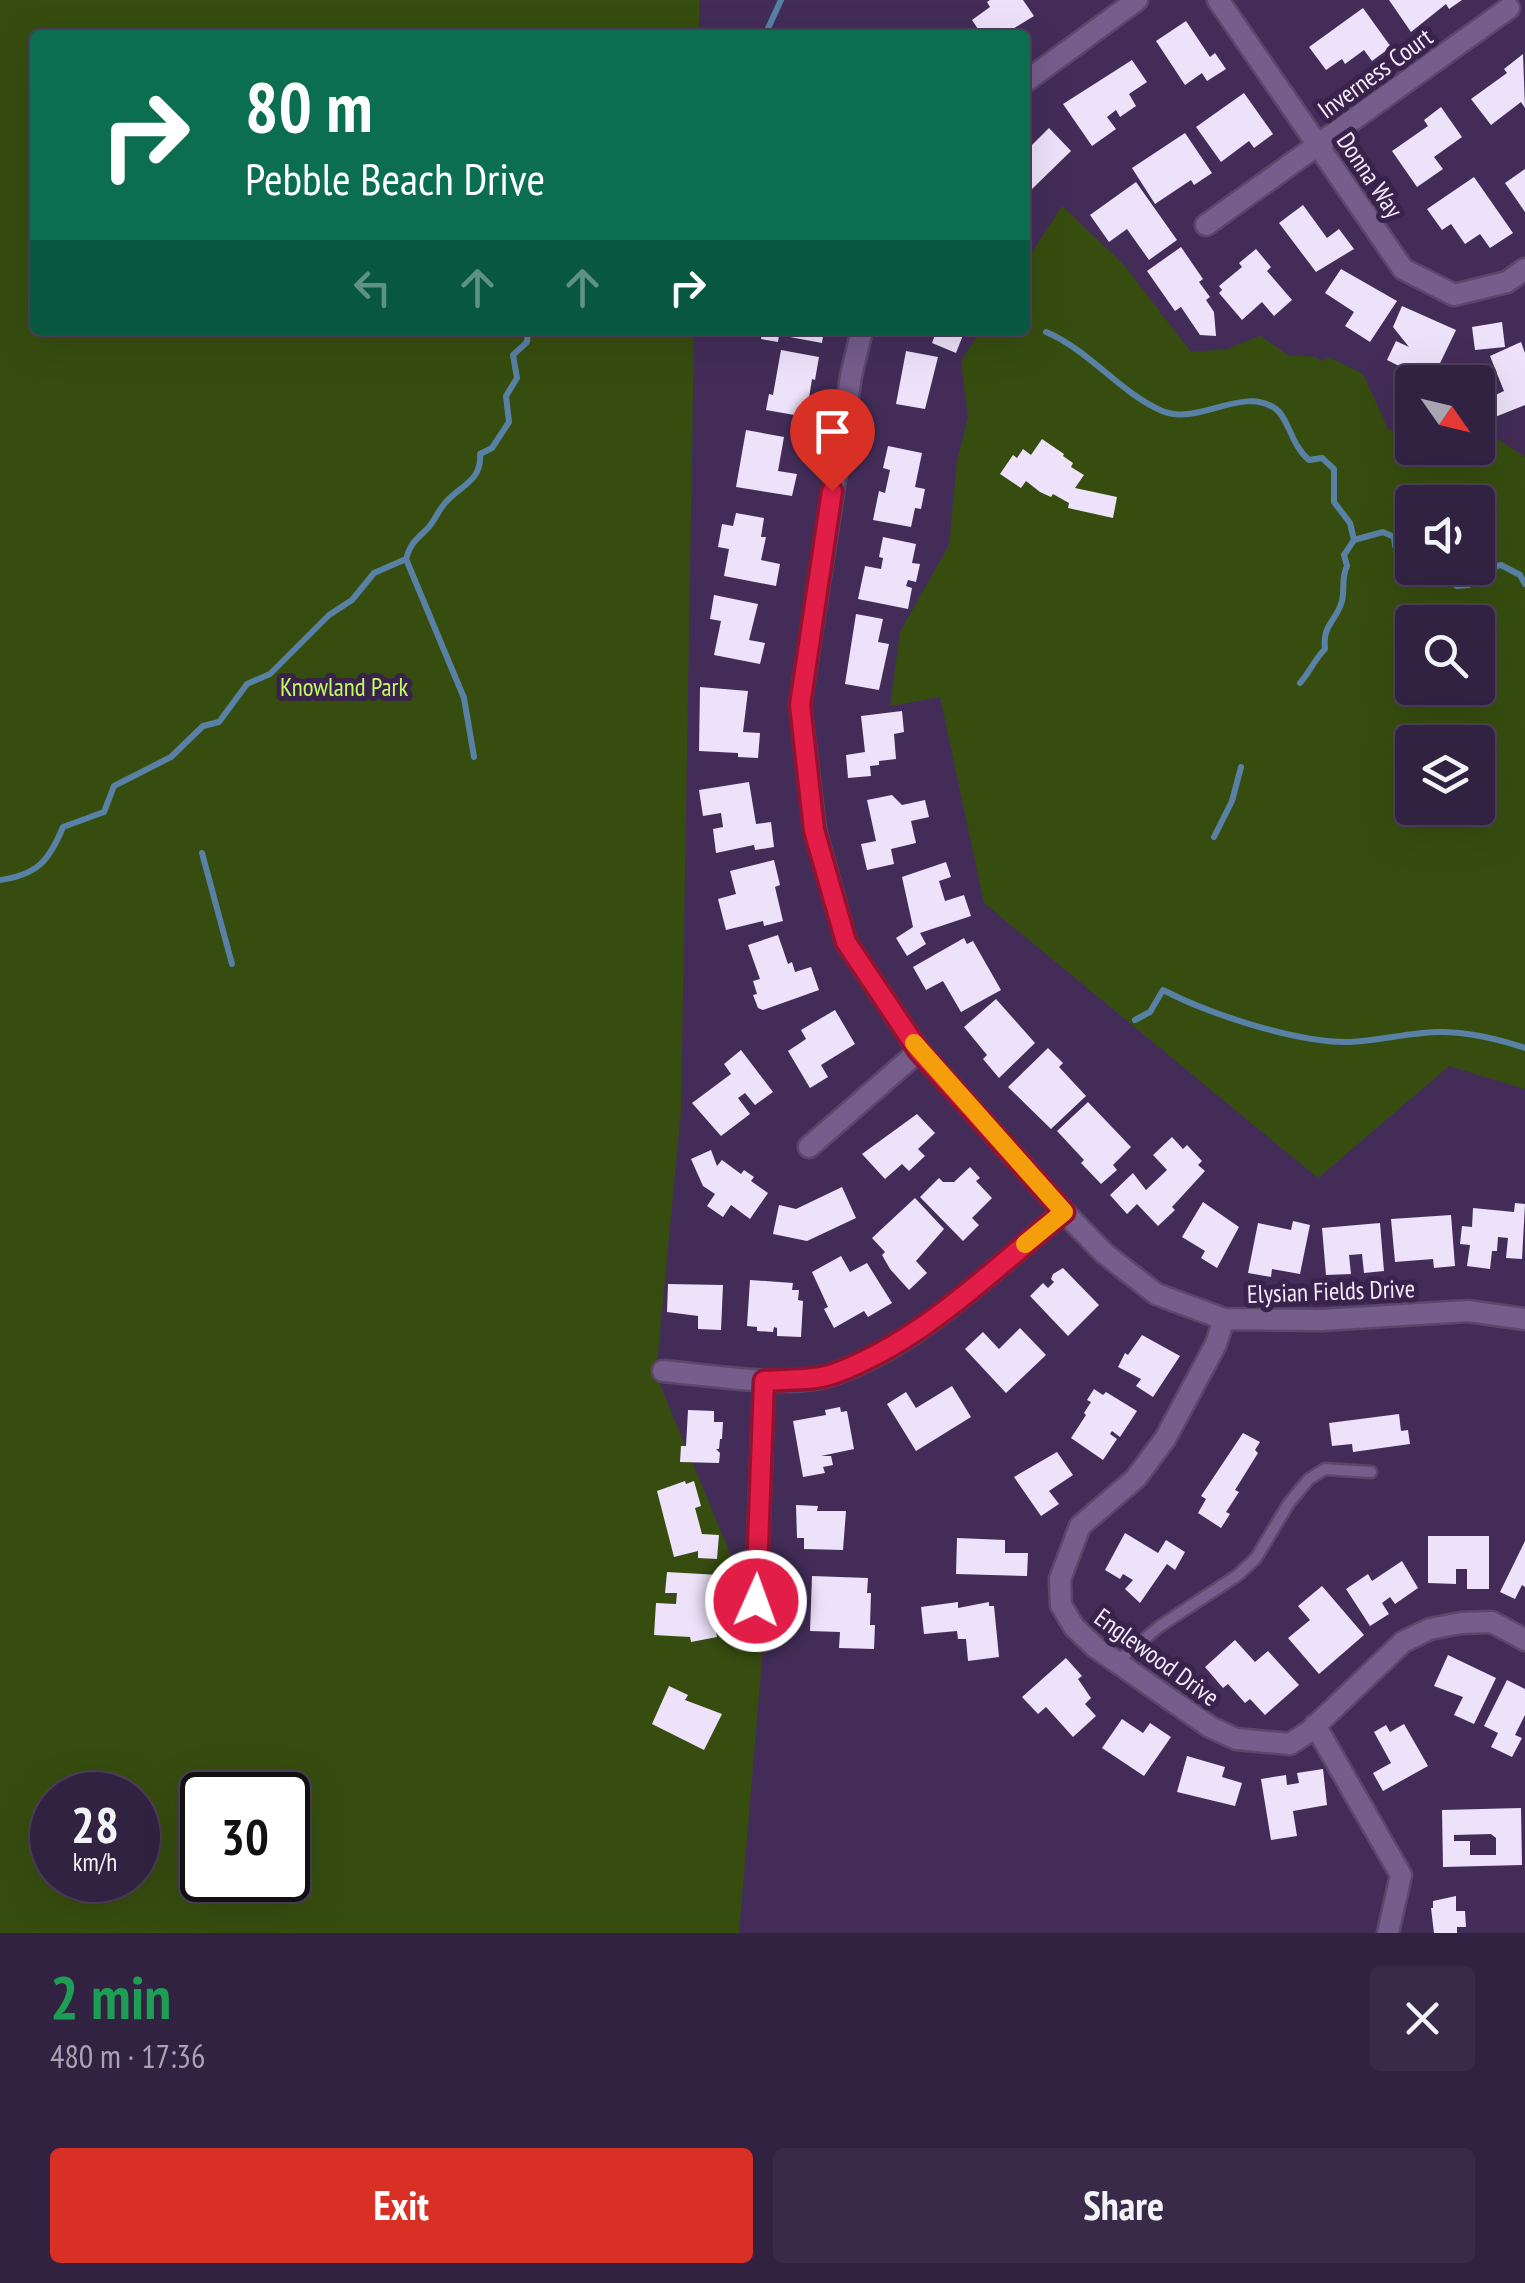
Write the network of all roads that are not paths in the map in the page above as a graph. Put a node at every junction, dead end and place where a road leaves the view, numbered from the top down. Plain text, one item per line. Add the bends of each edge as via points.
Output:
1 (1137, 0) edge
2 (1218, 0) edge
3 (1509, 8) dead end
4 (1030, 78) edge
5 (1318, 144) junction
6 (1206, 226) dead end
7 (1525, 269) edge
8 (861, 335) edge
9 (919, 1051) junction
10 (809, 1147) dead end
11 (1064, 1212) junction
12 (1224, 1319) junction
13 (1525, 1319) edge
14 (663, 1371) dead end
15 (764, 1381) junction
16 (1371, 1472) dead end
17 (766, 1631) dead end
18 (1525, 1640) edge
19 (1117, 1662) junction
20 (1316, 1726) junction
21 (1388, 1933) edge

1 - 4 street
2 - 5 street, Donna Way
3 - 5 street, Inverness Court
5 - 6 street, Inverness Court
5 - 7 street, Donna Way via 1404,270 1454,296 1507,282
8 - 9 street, Elysian Fields Drive via 800,705 814,830 846,942
9 - 10 street
9 - 11 street, Elysian Fields Drive
11 - 12 street, Elysian Fields Drive via 1156,1294
11 - 15 street via 890,1347 829,1376
12 - 13 street, Elysian Fields Drive via 1468,1311
12 - 19 street, Englewood Drive via 1164,1440 1136,1478 1080,1526 1069,1550 1061,1605 1074,1627
14 - 15 street
15 - 17 street via 756,1601
16 - 19 lane via 1325,1469 1309,1479 1256,1558
18 - 20 street, Englewood Drive via 1492,1622 1430,1629 1404,1642
19 - 20 street, Englewood Drive via 1236,1739 1290,1744
20 - 21 street via 1401,1875

